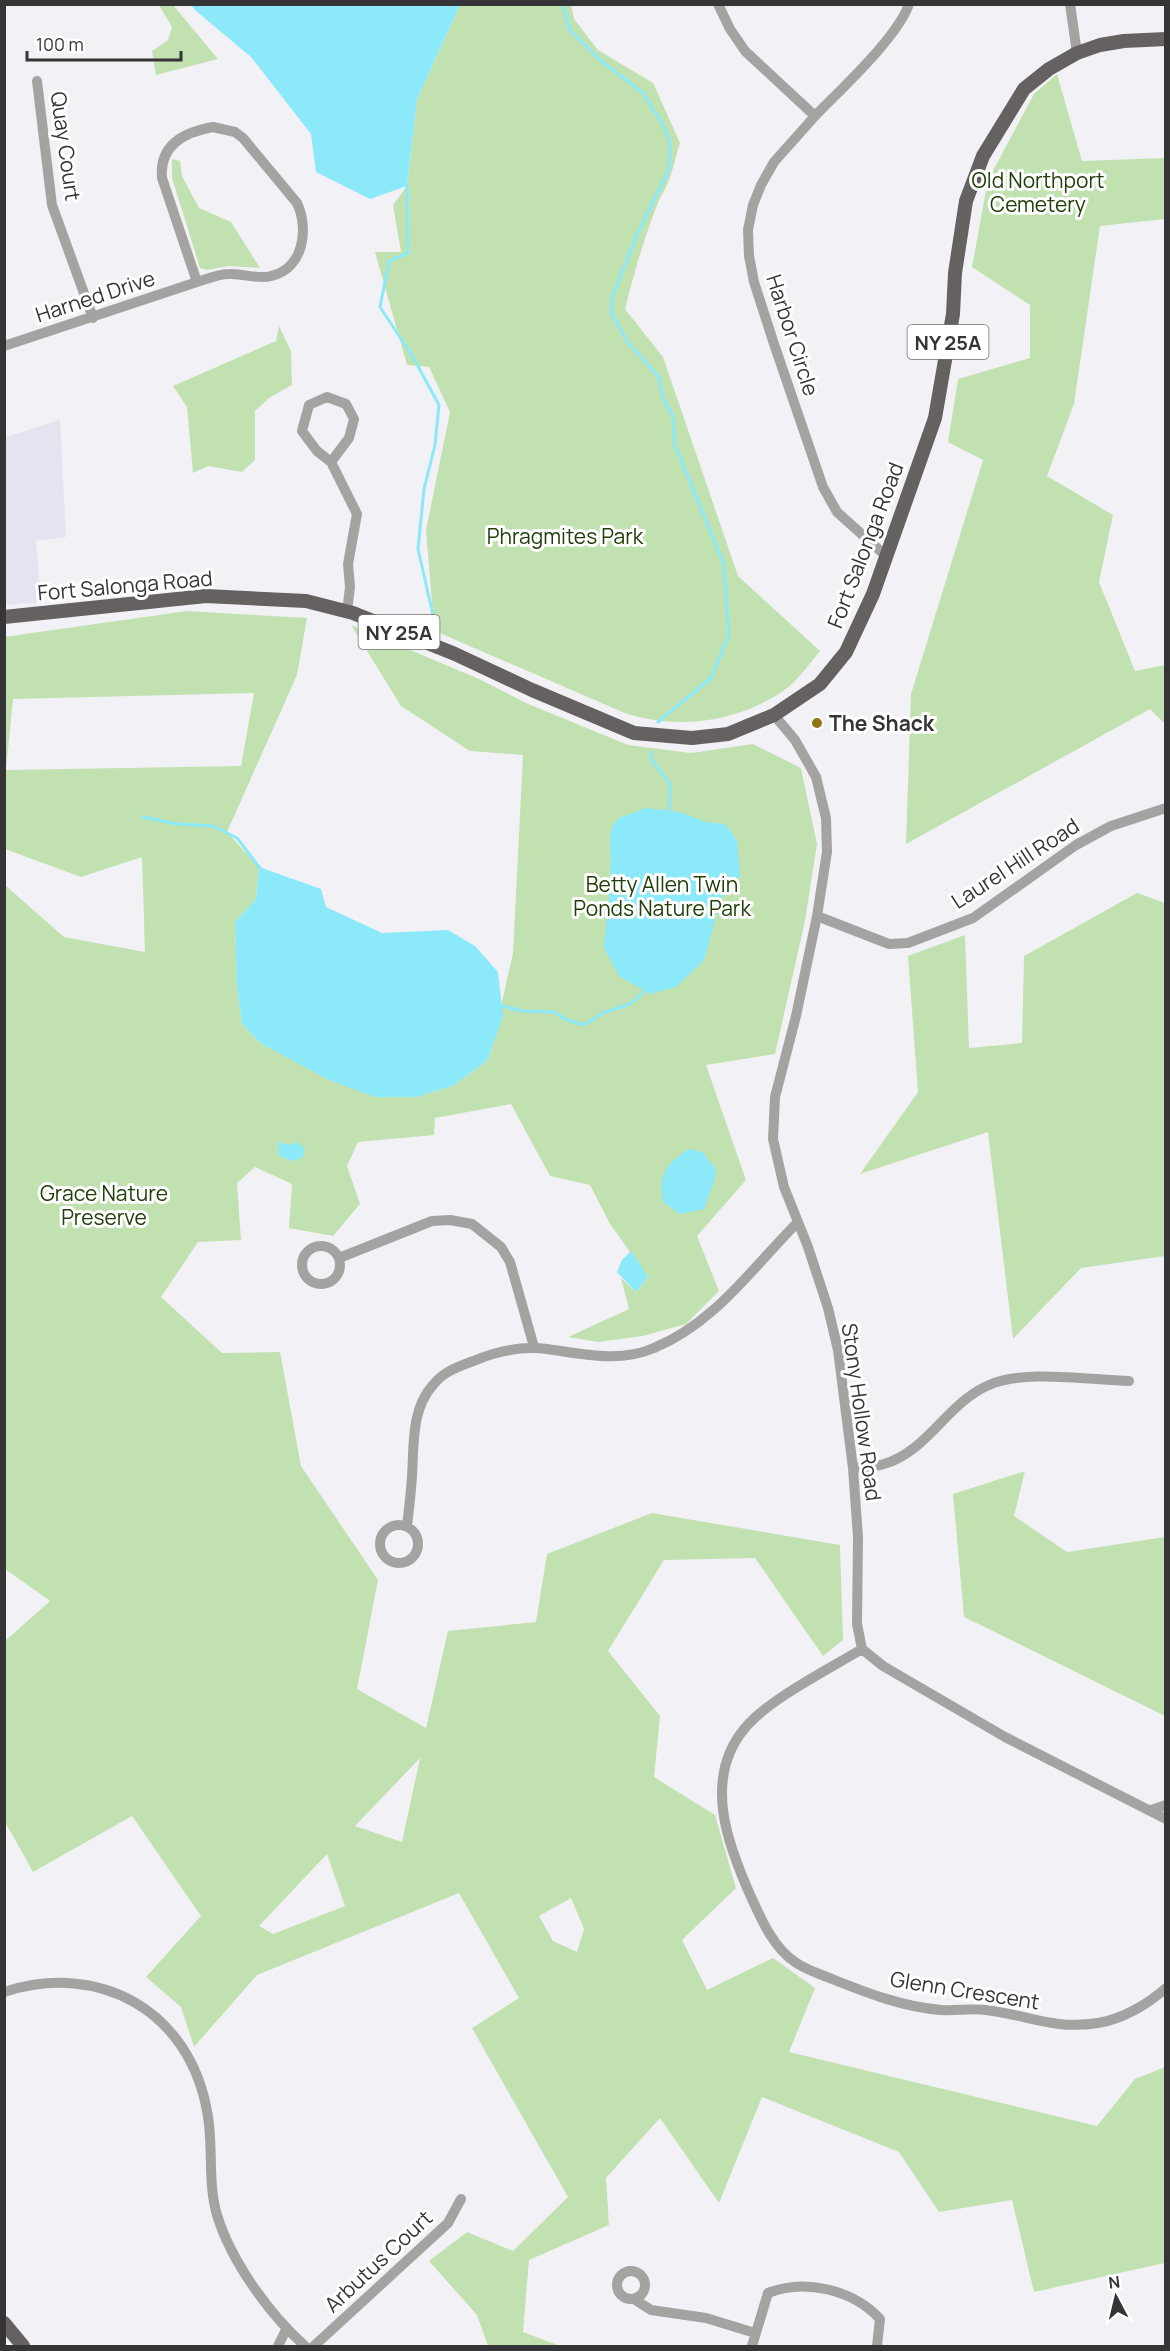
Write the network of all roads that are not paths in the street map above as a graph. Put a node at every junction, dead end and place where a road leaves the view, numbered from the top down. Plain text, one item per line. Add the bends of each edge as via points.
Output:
1 (718, 4) edge
2 (909, 4) edge
3 (1070, 4) edge
4 (1166, 39) edge
5 (1077, 53) junction
6 (37, 81) dead end
7 (815, 117) junction
8 (197, 282) junction
9 (93, 318) junction
10 (4, 346) edge
11 (332, 462) junction
12 (886, 556) junction
13 (347, 612) junction
14 (4, 617) edge
15 (774, 715) junction
16 (1166, 808) edge
17 (817, 916) junction
18 (797, 1223) junction
19 (339, 1258) dead end
20 (534, 1347) junction
21 (1130, 1381) dead end
22 (853, 1468) junction
23 (407, 1526) dead end
24 (862, 1649) junction
25 (1166, 1804) edge
26 (1151, 1810) junction
27 (1166, 1819) edge
28 (1166, 1988) edge
29 (4, 1992) edge
30 (461, 2199) dead end
31 (634, 2299) dead end
32 (4, 2323) edge
33 (286, 2330) junction
34 (755, 2333) junction
35 (23, 2346) edge
36 (278, 2346) edge
37 (305, 2346) edge
38 (314, 2346) edge
39 (752, 2346) edge
40 (877, 2346) edge

1 - 7 street via 744,51
2 - 7 street, Harbor Circle via 892,34
3 - 5 street
4 - 5 main road, Fort Salonga Road / NY 25A via 1124,41
5 - 12 main road, Fort Salonga Road / NY 25A via 1024,89 983,156 966,201 953,314 935,418
6 - 9 street, Quay Court via 52,206
7 - 12 street, Harbor Circle via 774,162 761,185 748,230 749,256 774,345 823,487 837,512
8 - 8 street, Harned Drive via 228,274 279,274 297,257 302,246 303,215 297,202 243,138 224,128 201,129 185,136 171,145 161,164 162,178
8 - 9 street, Harned Drive
9 - 10 street, Harned Drive
11 - 11 street via 317,451 302,431 309,405 327,397 346,405 354,419 349,438
11 - 13 street via 357,514 348,564
12 - 15 main road, Fort Salonga Road / NY 25A via 846,652 820,684
13 - 14 main road, Fort Salonga Road / NY 25A via 306,601 206,596
13 - 15 main road, Fort Salonga Road / NY 25A via 455,654 634,733 692,738 728,734
15 - 17 street, Stony Hollow Road via 816,777 826,818 826,852
16 - 17 street, Laurel Hill Road via 1111,826 1077,845 973,918 908,943 889,944
17 - 18 street, Stony Hollow Road via 775,1097 773,1139
18 - 20 street via 698,1323 660,1346 627,1356 604,1357
18 - 22 street, Stony Hollow Road via 828,1308 838,1350
19 - 20 street via 432,1221 472,1224 501,1247 510,1262
20 - 23 street via 482,1358 449,1371 433,1385 416,1421
21 - 22 street via 1030,1377 990,1384 951,1411 910,1451 884,1464
22 - 24 street, Stony Hollow Road via 858,1537 857,1624
24 - 26 street via 883,1666 1005,1737
24 - 28 street, Glenn Crescent via 768,1708 746,1727 728,1758 722,1794 729,1842 756,1908 782,1950 813,1971 907,2005 986,2010 1060,2025 1101,2022 1125,2014
25 - 26 street
26 - 27 street
29 - 33 street via 56,1982 95,1986 124,1995 149,2010 176,2040 197,2072 207,2111 210,2185 220,2224 239,2262
30 - 38 street, Arbutus Court via 448,2223
31 - 34 street via 651,2310 706,2318
32 - 35 main road
33 - 36 street
33 - 37 street
34 - 39 street
34 - 40 street via 768,2293 800,2286 838,2292 869,2307 880,2319

